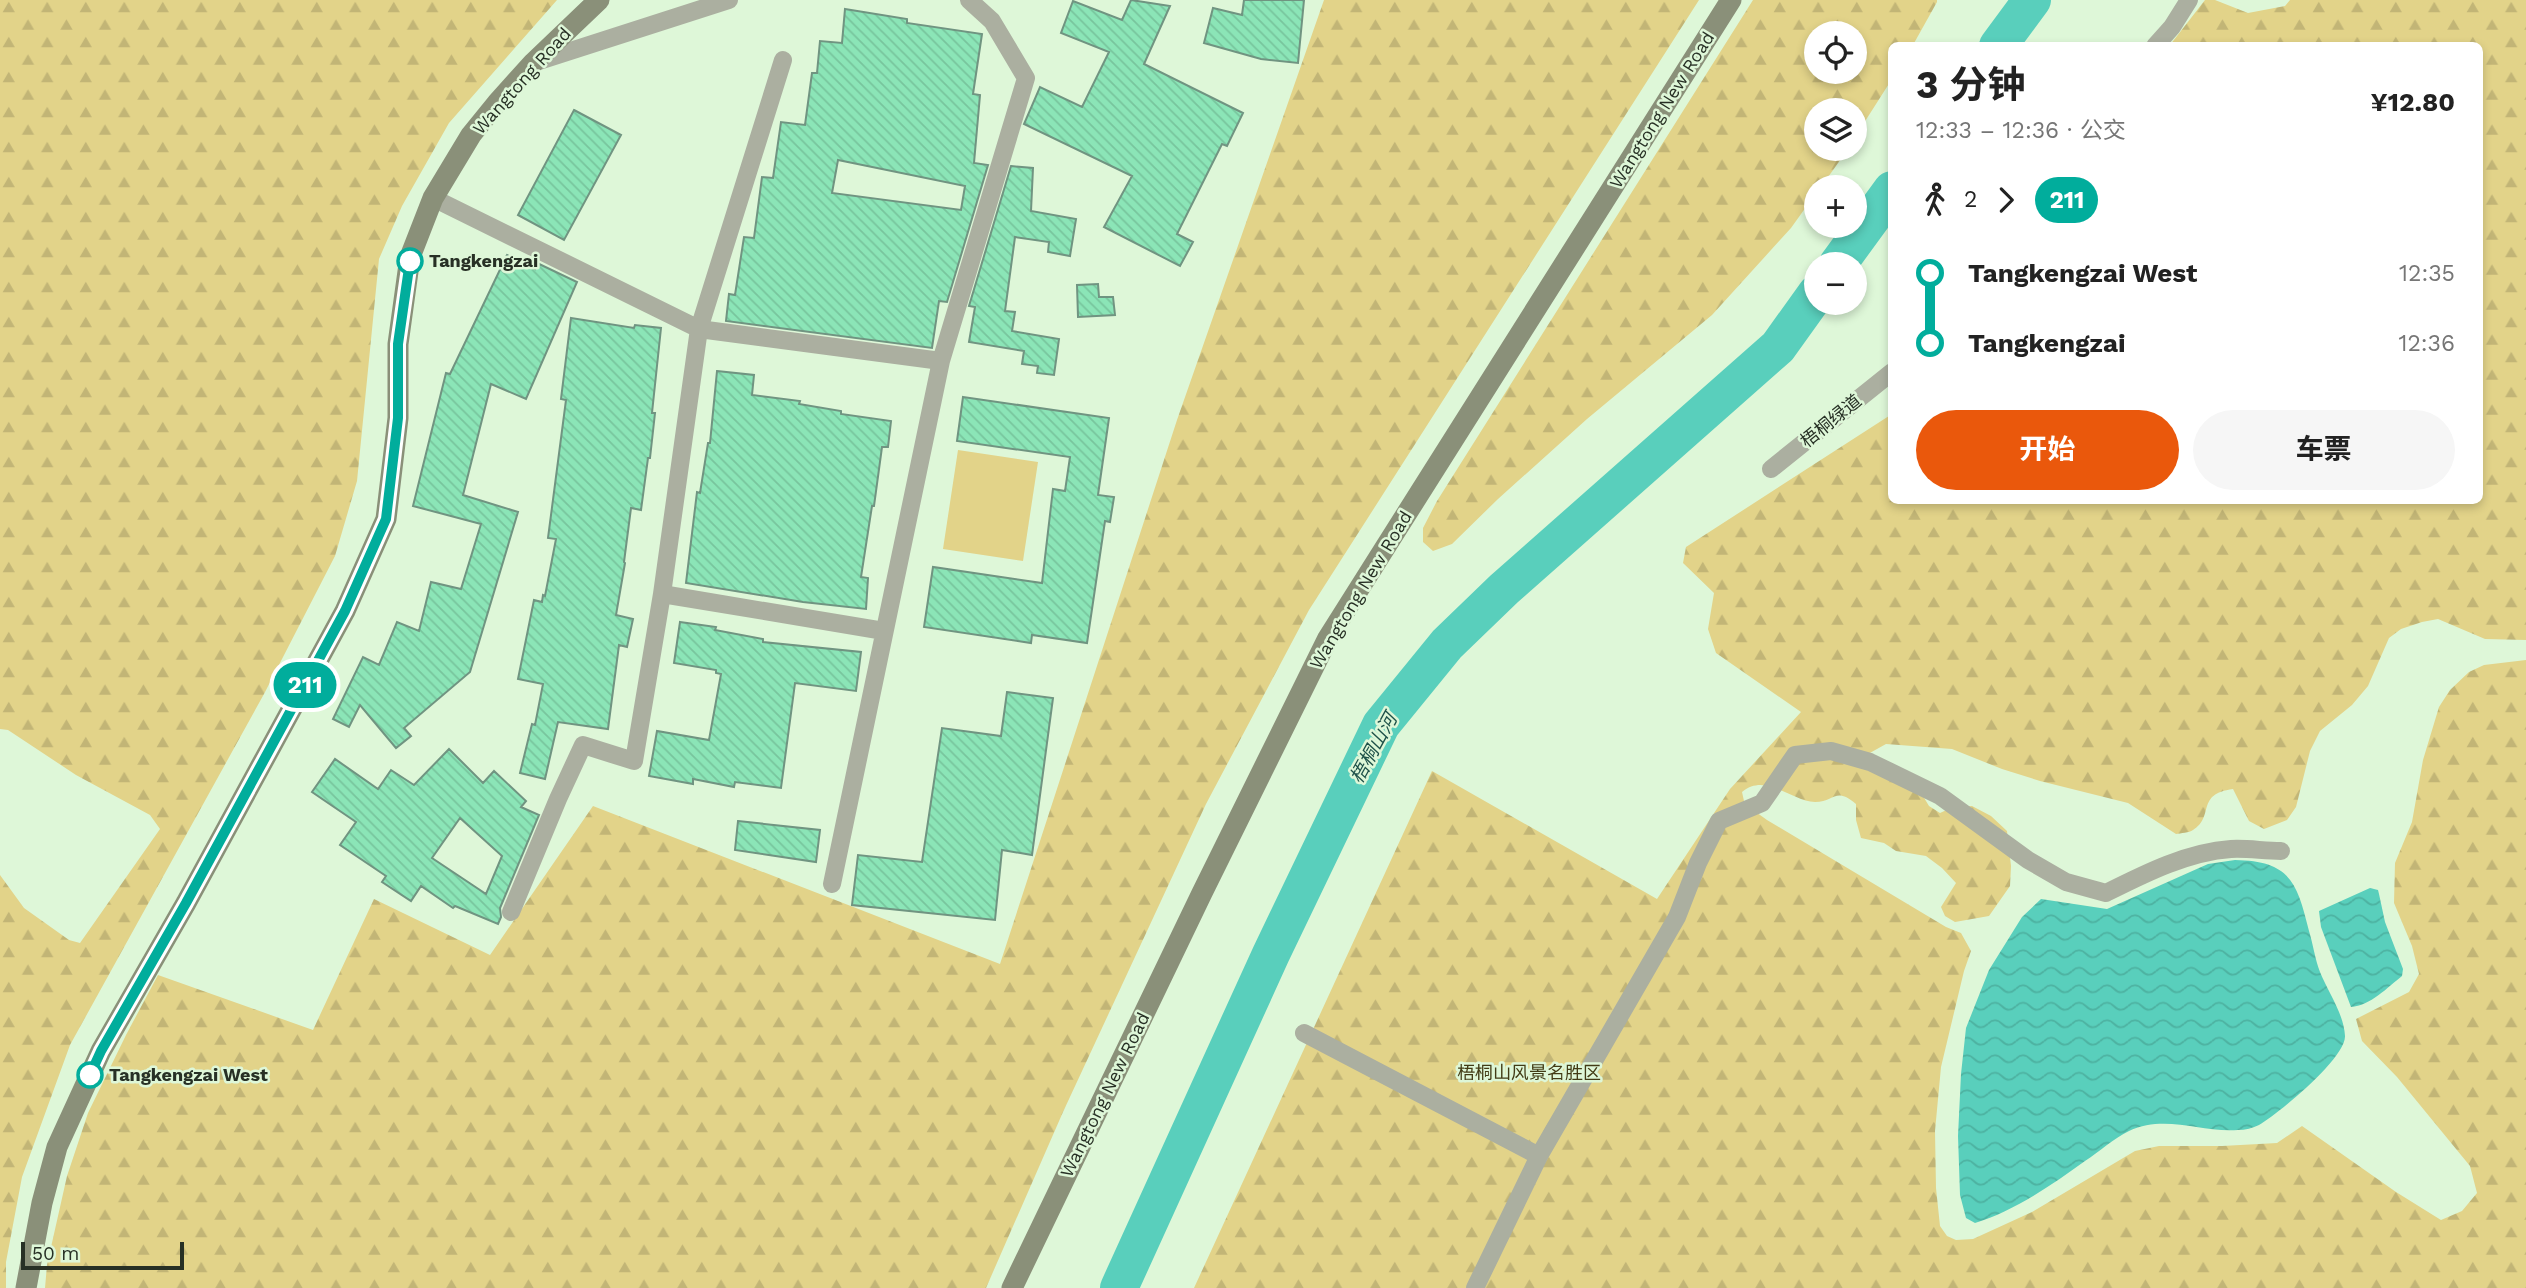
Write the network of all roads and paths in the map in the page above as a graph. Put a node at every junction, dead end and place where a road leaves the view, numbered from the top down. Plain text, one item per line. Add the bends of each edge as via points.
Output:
1 (599, 0) edge
2 (729, 0) edge
3 (969, 0) edge
4 (1731, 0) edge
5 (2189, 0) edge
6 (2159, 42) edge
7 (783, 60) dead end
8 (533, 63) junction
9 (433, 198) junction
10 (699, 330) junction
11 (941, 361) junction
12 (1888, 375) edge
13 (1771, 469) dead end
14 (662, 594) junction
15 (884, 631) junction
16 (2281, 851) dead end
17 (832, 884) dead end
18 (511, 912) dead end
19 (1304, 1033) dead end
20 (1539, 1156) junction
21 (26, 1288) edge
22 (1012, 1288) edge
23 (1475, 1288) edge

1 - 8 street, Wangtong Road
2 - 8 street
3 - 11 street via 992,21 1026,78
4 - 22 street, Wangtong New Road via 1328,638
5 - 6 street
7 - 10 street
8 - 9 street, Wangtong Road via 471,135
9 - 10 street
9 - 21 street, Wangtong Road via 408,269 386,519 345,611 101,1051 57,1147
10 - 11 street
10 - 14 street
11 - 15 street
12 - 13 street, 梧桐绿道
14 - 15 street
14 - 18 street via 635,761 583,745
15 - 17 street
16 - 20 street via 2230,849 2202,855 2149,871 2106,893 2056,877 1940,796 1870,762 1831,751 1795,755 1762,803 1719,821 1677,917
19 - 20 street
20 - 23 street

